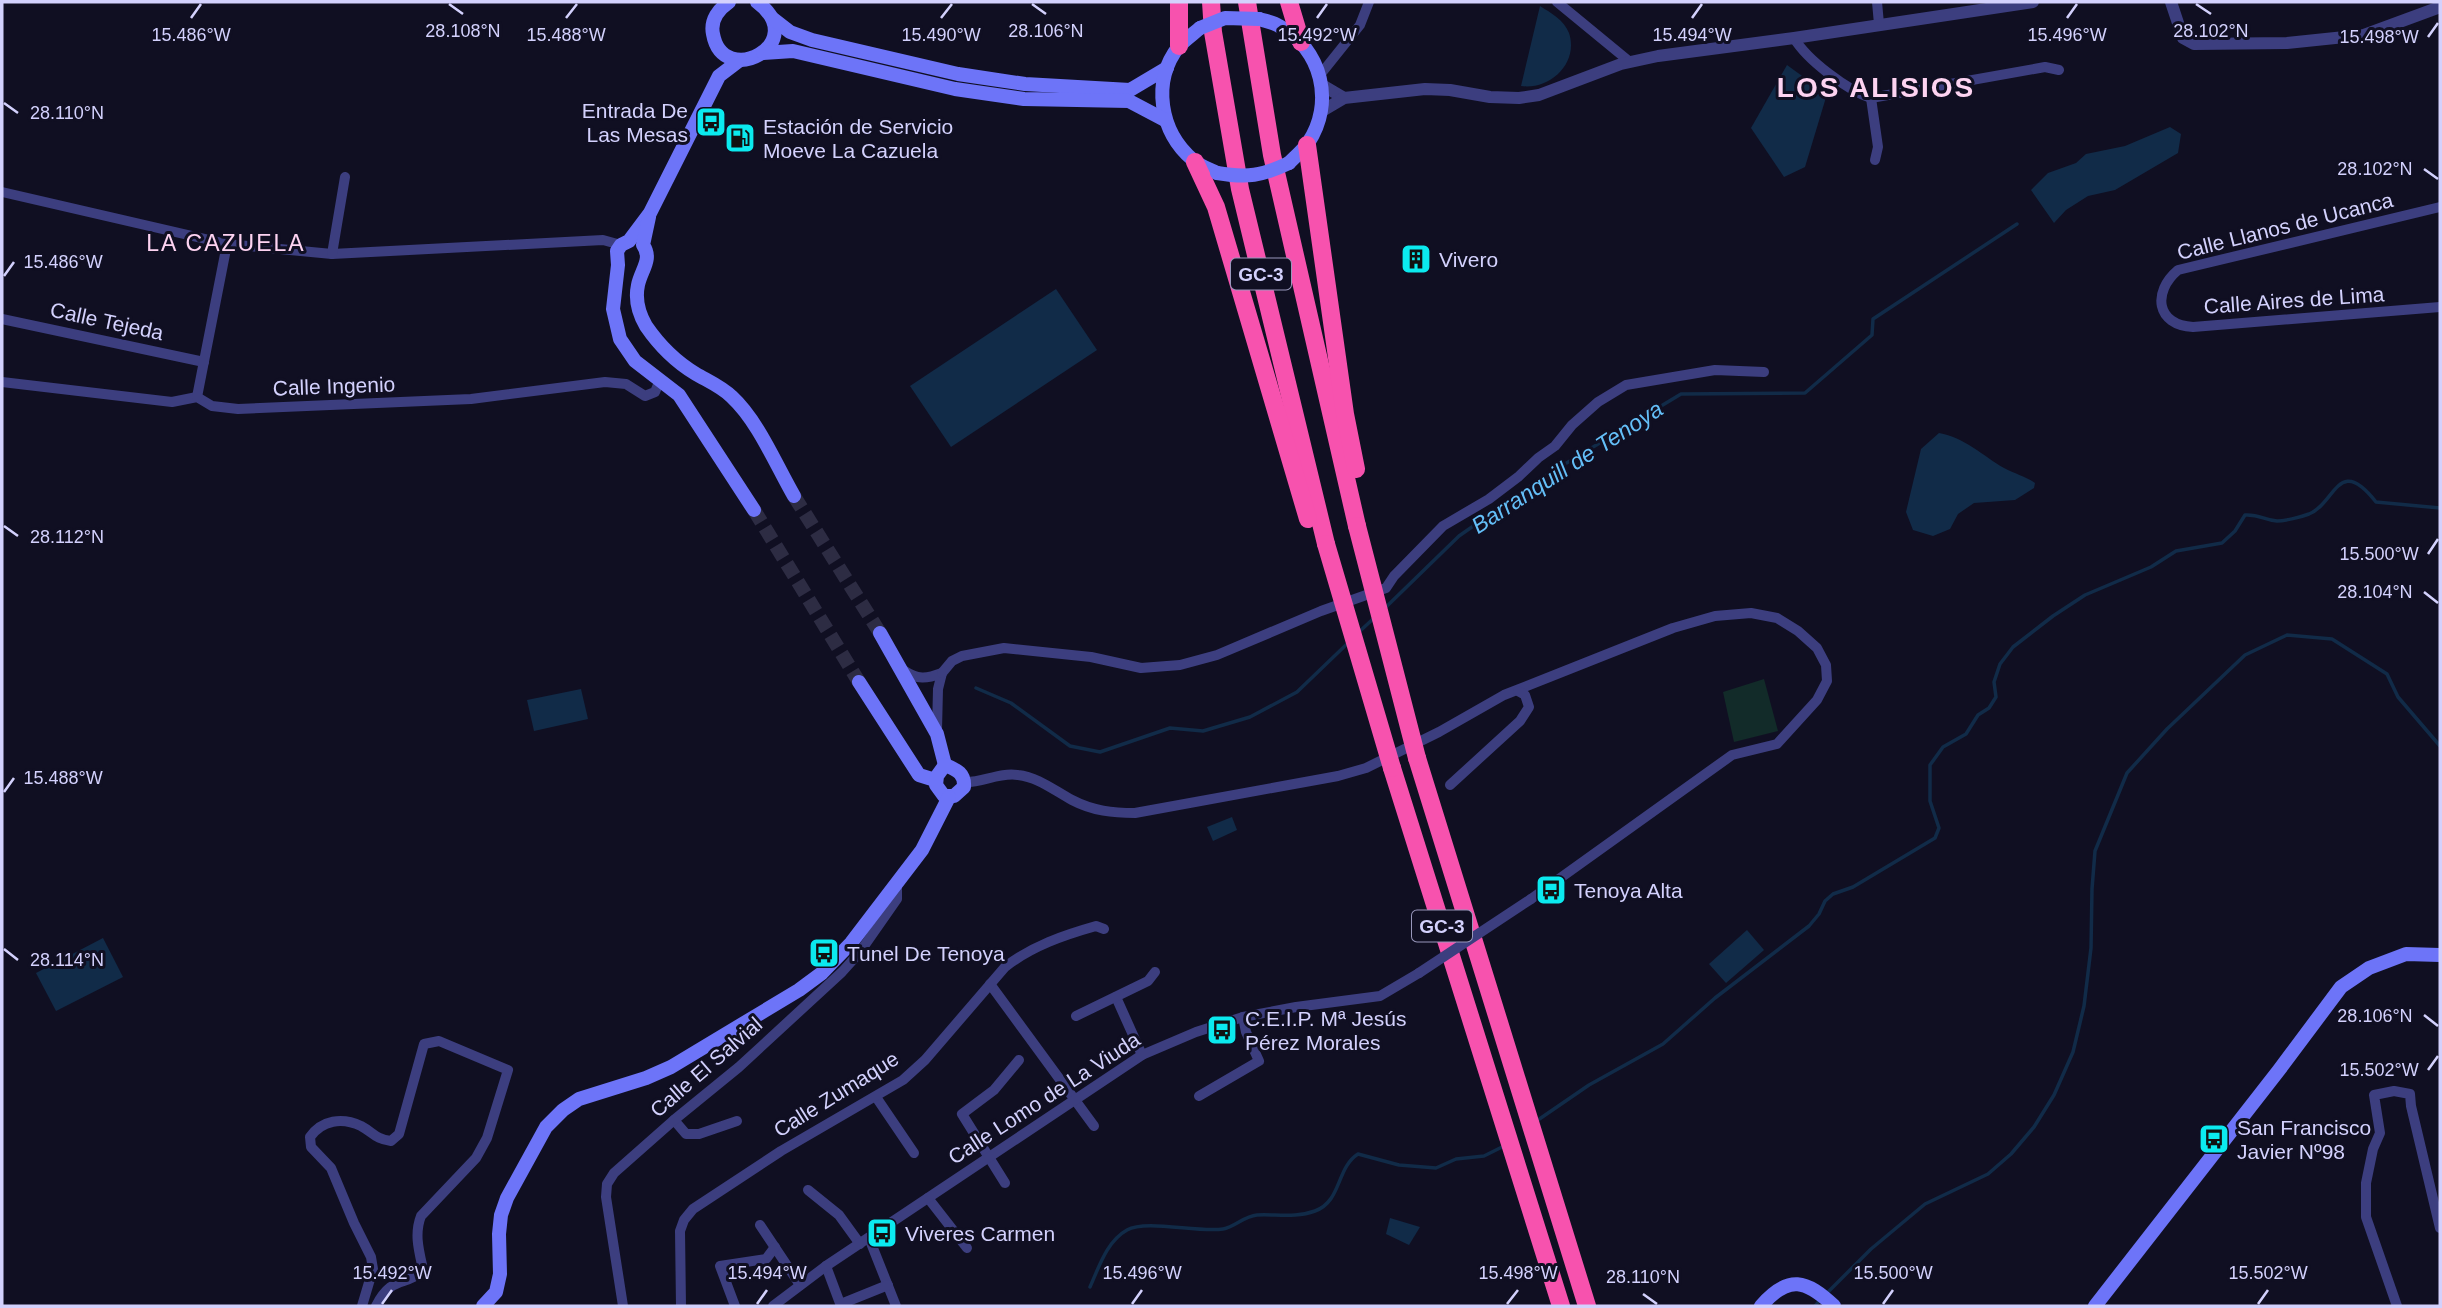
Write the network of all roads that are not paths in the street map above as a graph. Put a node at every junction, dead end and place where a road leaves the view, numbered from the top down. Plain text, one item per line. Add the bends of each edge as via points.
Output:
1 (729, 2) edge
2 (757, 2) edge
3 (1179, 2) edge
4 (1211, 2) edge
5 (1247, 2) edge
6 (1289, 2) edge
7 (1368, 2) edge
8 (1558, 2) edge
9 (1877, 2) edge
10 (2033, 2) edge
11 (2171, 2) edge
12 (2440, 7) edge
13 (770, 11) edge
14 (1879, 24) junction
15 (1794, 38) junction
16 (1301, 42) junction
17 (1180, 46) junction
18 (720, 50) junction
19 (763, 53) junction
20 (1336, 55) junction
21 (740, 60) junction
22 (1314, 60) junction
23 (1630, 62) junction
24 (1167, 68) junction
25 (2059, 70) dead end
26 (719, 76) junction
27 (1321, 80) junction
28 (1344, 97) junction
29 (1871, 98) junction
30 (1322, 111) junction
31 (1165, 120) junction
32 (1307, 145) junction
33 (1875, 160) dead end
34 (1195, 162) junction
35 (345, 177) dead end
36 (2, 192) edge
37 (2440, 207) edge
38 (650, 213) junction
39 (625, 243) junction
40 (228, 244) junction
41 (643, 245) junction
42 (332, 254) junction
43 (618, 265) junction
44 (644, 267) junction
45 (2161, 304) joint
46 (2440, 307) edge
47 (2, 319) edge
48 (204, 362) junction
49 (1764, 372) dead end
50 (660, 380) junction
51 (2, 382) edge
52 (197, 397) junction
53 (794, 496) tunnel mouth
54 (754, 510) tunnel mouth
55 (1361, 525) junction
56 (1321, 547) junction
57 (880, 633) tunnel mouth
58 (899, 667) junction
59 (942, 673) junction
60 (859, 682) tunnel mouth
61 (1518, 691) junction
62 (937, 734) junction
63 (945, 765) junction
64 (935, 780) junction
65 (964, 782) junction
66 (1450, 785) dead end
67 (948, 797) junction
68 (897, 881) junction
69 (1104, 929) dead end
70 (2440, 955) edge
71 (1155, 972) dead end
72 (990, 984) junction
73 (1116, 997) junction
74 (1076, 1016) dead end
75 (1243, 1017) junction
76 (1142, 1055) junction
77 (1019, 1060) dead end
78 (1199, 1096) dead end
79 (876, 1097) junction
80 (1076, 1099) junction
81 (674, 1120) junction
82 (737, 1121) dead end
83 (1094, 1126) dead end
84 (914, 1153) dead end
85 (990, 1157) junction
86 (1005, 1184) dead end
87 (808, 1190) dead end
88 (928, 1198) junction
89 (760, 1225) dead end
90 (2440, 1228) edge
91 (864, 1241) junction
92 (775, 1247) junction
93 (967, 1248) dead end
94 (826, 1266) junction
95 (800, 1285) junction
96 (888, 1286) junction
97 (841, 1305) edge
98 (362, 1306) edge
99 (376, 1306) edge
100 (483, 1306) edge
101 (623, 1306) edge
102 (681, 1306) edge
103 (735, 1306) edge
104 (773, 1306) edge
105 (896, 1306) edge
106 (1561, 1306) edge
107 (1587, 1306) edge
108 (1761, 1306) edge
109 (1834, 1306) edge
110 (2095, 1306) edge
111 (2397, 1306) edge

1 - 18 main road via 713,24
2 - 13 main road
3 - 17 highway
4 - 56 highway, GC-3 via 1241,189
5 - 55 highway, GC-3 via 1272,155
6 - 16 highway
7 - 20 street via 1360,25
8 - 23 street
9 - 14 street
10 - 14 street
11 - 12 street via 2183,38 2194,44 2287,43 2364,35
13 - 19 main road via 774,35
13 - 24 main road via 790,32 812,40 958,74 1025,84 1130,90
14 - 15 street
15 - 23 street
15 - 29 street via 1812,59 1856,93
16 - 17 main road, bridge via 1279,25 1225,18 1200,28
16 - 22 main road
17 - 24 main road
18 - 21 main road
18 - 26 main road
19 - 21 main road
19 - 31 main road via 793,51 955,89 1024,99 1129,101
20 - 22 street
20 - 27 street
21 - 26 main road
22 - 27 main road
23 - 28 street via 1560,89 1519,98 1425,89
24 - 31 main road via 1161,94
25 - 29 street via 2045,67
26 - 38 main road
27 - 28 street
27 - 30 main road
28 - 30 street
29 - 33 street via 1878,147
30 - 32 main road
31 - 34 main road via 1176,143
32 - 34 main road, bridge via 1289,163 1267,174 1242,178
32 - 55 highway
34 - 56 highway via 1216,207
35 - 42 street
36 - 40 street
37 - 45 street, Calle Llanos de Ucanca via 2178,270 2161,290
38 - 39 main road
38 - 41 main road
39 - 41 main road
39 - 42 street via 604,240
39 - 43 main road via 617,251
40 - 42 street
40 - 48 street
41 - 44 main road via 648,256
43 - 44 main road via 634,272
43 - 50 main road via 613,309 620,340 635,361
44 - 53 main road via 638,306 646,324 664,349 746,410
45 - 46 street, Calle Aires de Lima via 2167,317 2193,327
47 - 48 street, Calle Tejeda
48 - 52 street
49 - 59 street via 1715,370 1626,384 1589,410 1518,477 1443,526 1386,588 1217,655 1180,665 1141,668 1091,657 1004,648 962,656
50 - 52 street, Calle Ingenio via 655,392 645,396 625,384 605,382 471,399 238,409 212,406
50 - 54 main road via 679,395
51 - 52 street, Calle Ingenio via 172,402
55 - 107 highway, GC-3, bridge via 1417,758
56 - 106 highway, GC-3, bridge
57 - 58 main road
58 - 59 street via 925,679
58 - 62 main road
59 - 62 street
60 - 64 main road via 919,775
61 - 65 street, Calle Lomo de La Viuda via 1366,768 1135,813 1105,813 1018,775
61 - 66 street via 1525,695 1529,707 1520,722
61 - 75 street, Calle Lomo de La Viuda, bridge via 1672,628 1715,615 1751,613 1777,618 1798,631 1817,648 1826,665 1827,681 1817,700 1777,744 1732,755 1531,899 1380,996
62 - 63 main road
63 - 64 main road
63 - 65 main road via 957,770
64 - 67 main road via 937,789
65 - 67 main road via 958,794
67 - 68 main road via 922,850
68 - 81 street, Calle El Salvial via 897,899 860,952 739,1067
68 - 100 main road via 851,943 799,990 671,1067 579,1099 563,1110 546,1128 507,1198 499,1234 500,1274 496,1292
69 - 72 street, Calle Zumaque via 1097,926 1051,941 1014,960
70 - 110 main road via 2406,954 2369,968 2341,987
71 - 73 street via 1148,981
72 - 79 street, Calle Zumaque via 925,1060
72 - 80 street
73 - 74 street
73 - 76 street
75 - 76 street, Calle Lomo de La Viuda
75 - 78 street via 1259,1061
76 - 80 street, Calle Lomo de La Viuda
77 - 85 street via 994,1090 962,1114
79 - 84 street
79 - 102 street, Calle Zumaque via 781,1151 693,1209 680,1231
80 - 83 street
80 - 85 street, Calle Lomo de La Viuda
81 - 82 street via 686,1134
81 - 101 street, Calle El Salvial via 607,1184
85 - 86 street
85 - 88 street, Calle Lomo de La Viuda
87 - 91 street
88 - 91 street, Calle Lomo de La Viuda
88 - 93 street
89 - 92 street
90 - 111 street via 2410,1094 2374,1095 2380,1133 2366,1183 2366,1217
91 - 94 street, Calle Lomo de La Viuda
91 - 96 street
92 - 95 street
92 - 103 street via 766,1258 720,1266
94 - 95 street, Calle Lomo de La Viuda
94 - 97 street
95 - 104 street, Calle Lomo de La Viuda
96 - 97 street
96 - 105 street
98 - 99 street via 373,1269 371,1257 331,1168 311,1147 310,1137 316,1129 342,1121 360,1126 379,1140 391,1141 399,1134 424,1044 439,1041 508,1070 477,1158 421,1216 417,1240 423,1269 387,1287
108 - 109 main road via 1777,1291 1801,1284 1815,1289

